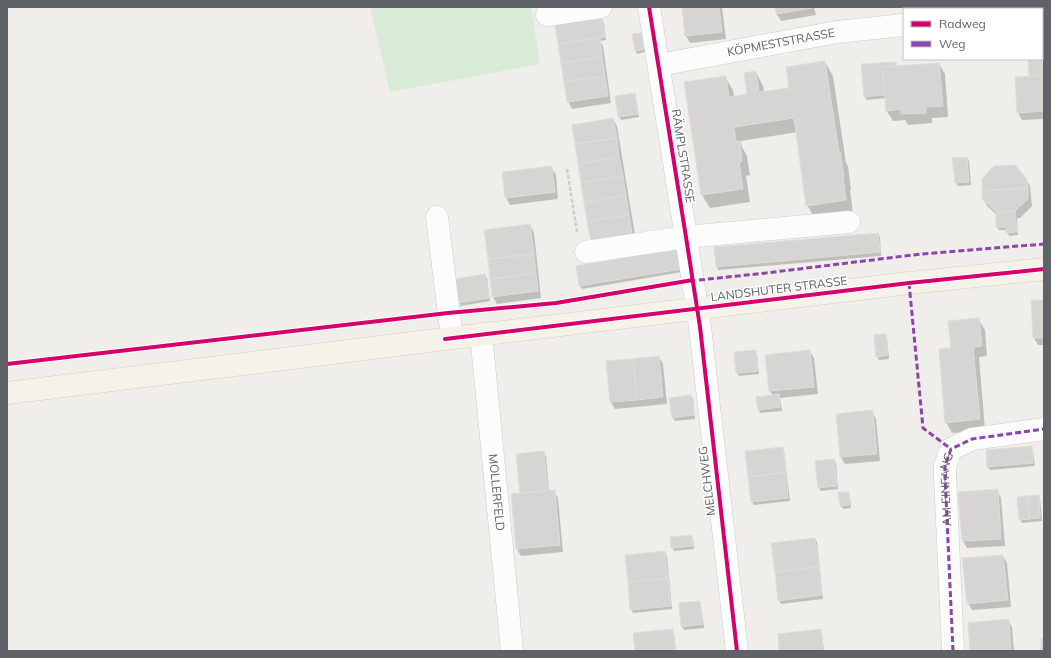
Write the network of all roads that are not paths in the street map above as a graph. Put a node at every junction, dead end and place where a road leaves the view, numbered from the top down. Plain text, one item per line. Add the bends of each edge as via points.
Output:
1 (601, 7) edge
2 (649, 7) edge
3 (547, 15) dead end
4 (903, 25) edge
5 (659, 65) junction
6 (437, 217) dead end
7 (850, 222) dead end
8 (686, 237) junction
9 (586, 252) road end
10 (1044, 269) edge
11 (696, 309) junction
12 (481, 334) junction
13 (448, 338) junction
14 (7, 393) edge
15 (1044, 428) edge
16 (512, 651) edge
17 (737, 651) edge
18 (953, 651) edge

1 - 3 street
2 - 5 street, RÄMPLSTRASSE
4 - 5 street, KÖPMESTSTRASSE via 837,32
5 - 8 street, RÄMPLSTRASSE
6 - 13 street
7 - 8 street
8 - 9 street
8 - 11 street, RÄMPLSTRASSE
10 - 11 main road, LANDSHUTER STRASSE
11 - 12 main road, LANDSHUTER STRASSE
11 - 17 street, MELCHWEG
12 - 13 main road, LANDSHUTER STRASSE
12 - 16 street, MOLLERFELD
13 - 14 main road, LANDSHUTER STRASSE
15 - 18 street, AM EINFANG via 972,439 951,449 945,466 945,476

